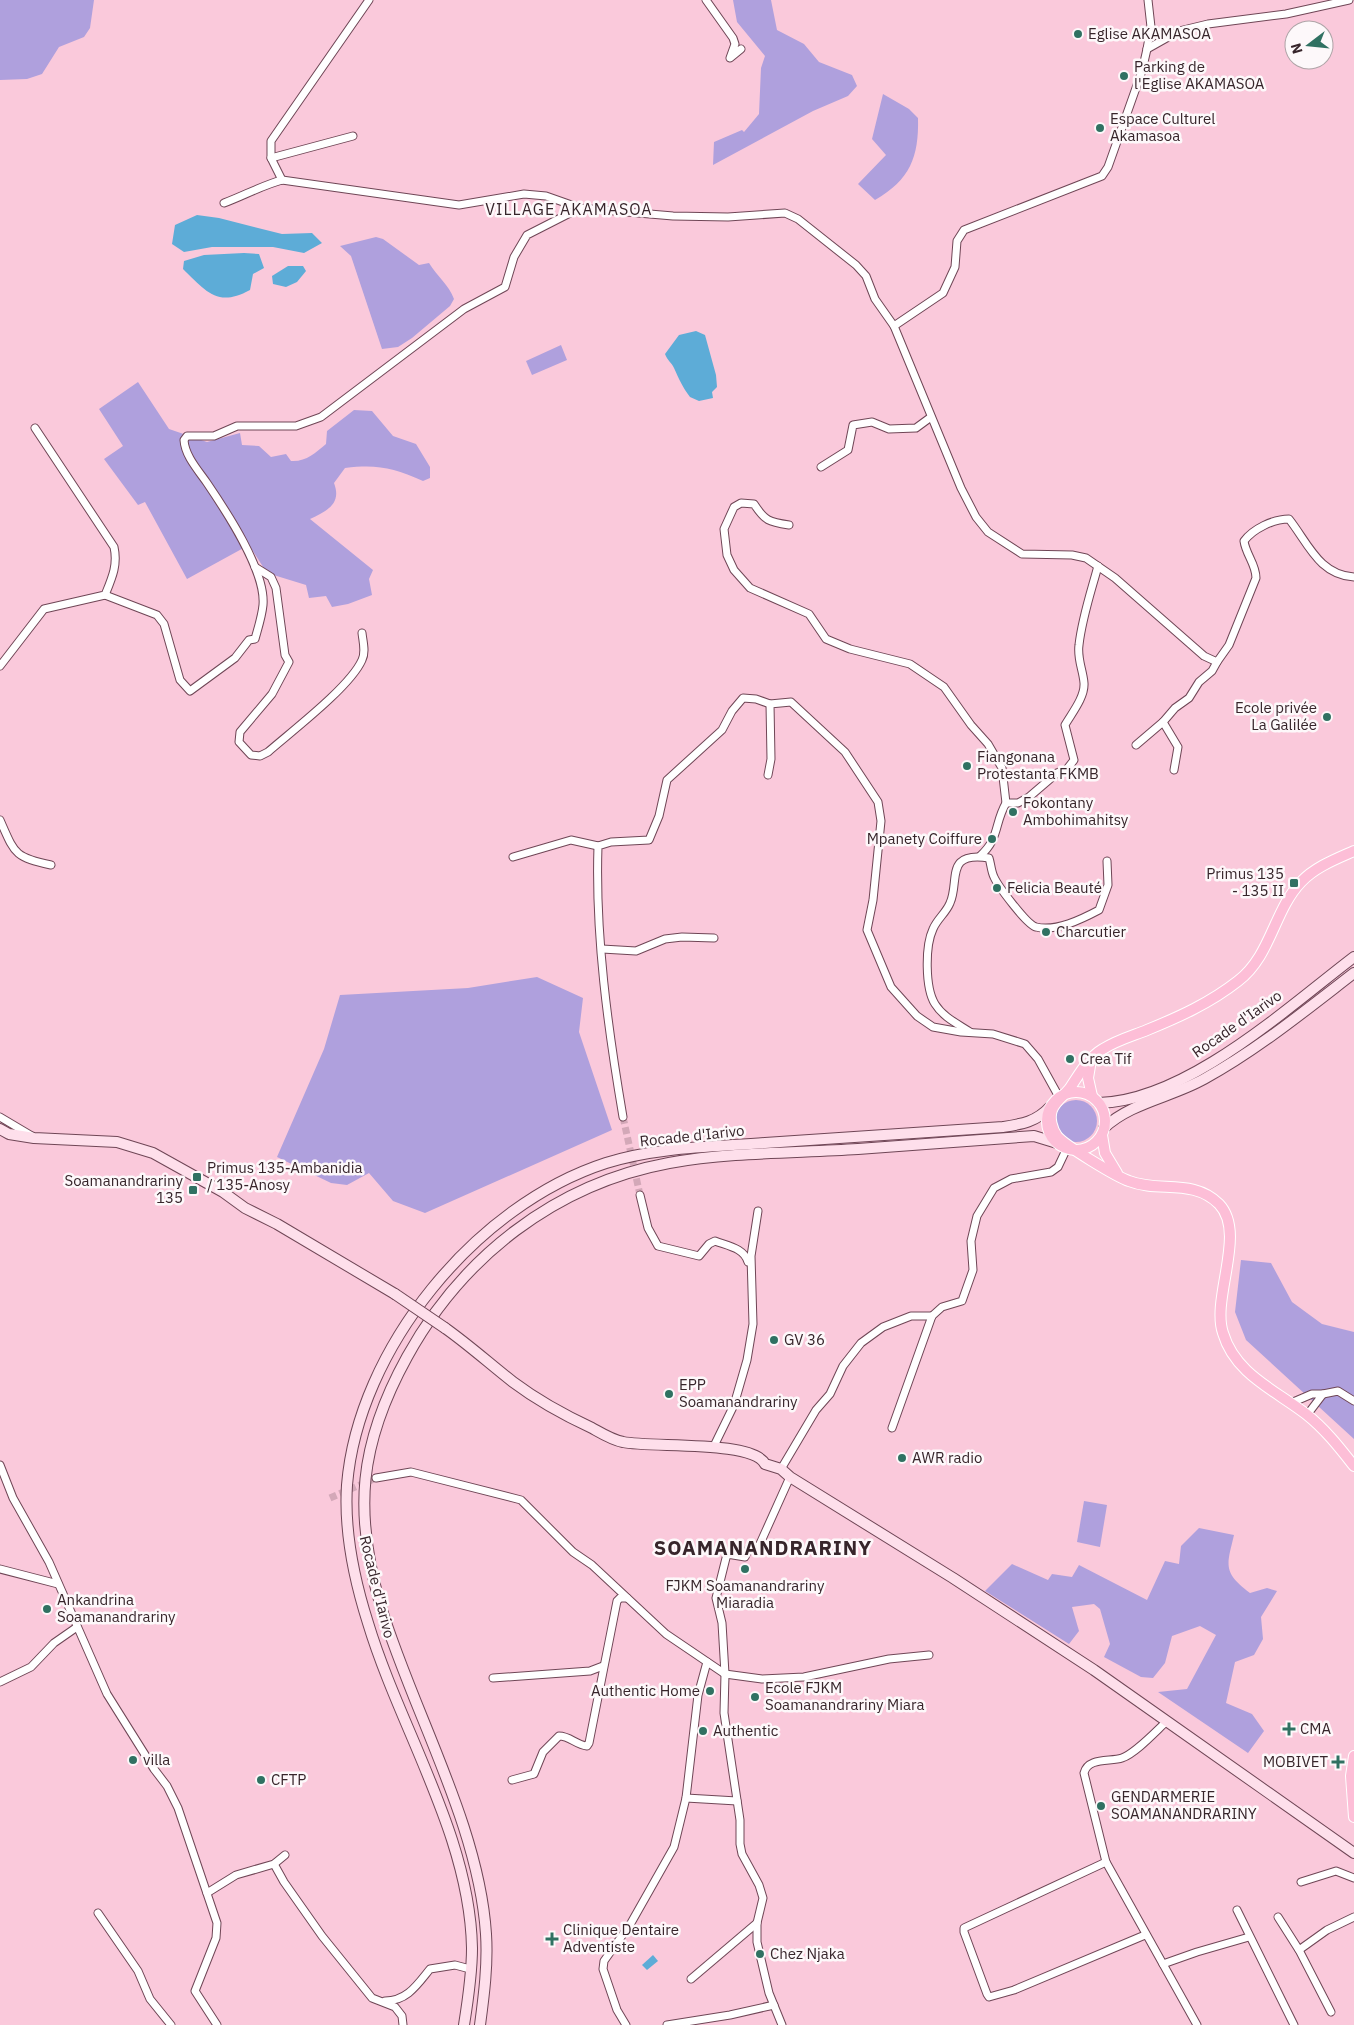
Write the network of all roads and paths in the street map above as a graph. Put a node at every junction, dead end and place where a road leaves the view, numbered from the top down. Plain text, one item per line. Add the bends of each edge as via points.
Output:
1 (369, 0) edge
2 (706, 0) edge
3 (1148, 0) edge
4 (1349, 0) edge
5 (1148, 48) junction
6 (741, 49) dead end
7 (354, 136) dead end
8 (271, 158) junction
9 (282, 180) junction
10 (224, 203) dead end
11 (580, 208) junction
12 (894, 326) junction
13 (931, 417) junction
14 (35, 428) dead end
15 (821, 467) dead end
16 (789, 525) dead end
17 (1098, 566) junction
18 (256, 567) junction
19 (1354, 577) edge
20 (105, 595) junction
21 (362, 633) dead end
22 (1217, 662) junction
23 (0, 666) edge
24 (770, 704) junction
25 (1163, 722) junction
26 (1136, 745) dead end
27 (1174, 770) dead end
28 (768, 774) dead end
29 (1006, 803) junction
30 (0, 820) edge
31 (598, 846) junction
32 (1354, 851) edge
33 (980, 856) junction
34 (513, 857) dead end
35 (1107, 860) dead end
36 (51, 865) dead end
37 (714, 938) dead end
38 (602, 949) junction
39 (1354, 957) edge
40 (1354, 973) edge
41 (971, 1033) junction
42 (1091, 1059) junction
43 (1063, 1095) junction
44 (1095, 1099) junction
45 (1050, 1107) junction
46 (0, 1117) edge
47 (623, 1117) tunnel mouth
48 (0, 1129) edge
49 (1103, 1132) junction
50 (34, 1138) junction
51 (1062, 1146) junction
52 (1077, 1150) junction
53 (1119, 1176) junction
54 (640, 1195) tunnel mouth
55 (758, 1211) dead end
56 (751, 1272) junction
57 (932, 1316) junction
58 (1323, 1394) junction
59 (1354, 1401) edge
60 (1291, 1403) junction
61 (1307, 1415) junction
62 (892, 1428) dead end
63 (713, 1448) junction
64 (0, 1465) edge
65 (1354, 1466) edge
66 (781, 1469) junction
67 (790, 1477) junction
68 (376, 1478) tunnel mouth
69 (0, 1570) edge
70 (58, 1584) junction
71 (628, 1598) junction
72 (77, 1627) junction
73 (929, 1655) dead end
74 (708, 1662) junction
75 (603, 1666) junction
76 (725, 1674) junction
77 (492, 1678) dead end
78 (0, 1682) edge
79 (1167, 1721) junction
80 (1354, 1756) edge
81 (512, 1780) dead end
82 (686, 1798) junction
83 (737, 1801) junction
84 (1354, 1817) edge
85 (1354, 1853) edge
86 (285, 1855) dead end
87 (1106, 1862) junction
88 (274, 1864) junction
89 (1354, 1878) edge
90 (1301, 1882) dead end
91 (207, 1892) junction
92 (1237, 1910) dead end
93 (98, 1913) dead end
94 (1278, 1917) dead end
95 (1354, 1917) edge
96 (757, 1923) junction
97 (1145, 1935) junction
98 (1248, 1937) junction
99 (1299, 1950) junction
100 (1163, 1964) junction
101 (470, 1969) junction
102 (691, 1979) dead end
103 (379, 2001) junction
104 (774, 2006) junction
105 (1331, 2012) dead end
106 (172, 2025) edge
107 (217, 2025) edge
108 (402, 2025) edge
109 (464, 2025) edge
110 (480, 2025) edge
111 (626, 2025) edge
112 (668, 2025) edge
113 (782, 2025) edge
114 (1198, 2025) edge
115 (1294, 2025) edge

1 - 8 street via 271,141
2 - 6 street via 733,38 735,44 730,58
3 - 5 street via 1151,27
4 - 5 street via 1286,14 1208,24 1180,31
5 - 12 street via 1108,167 1102,176 964,230 957,241 955,267 943,293
7 - 8 street
8 - 9 street
9 - 10 street
9 - 11 street via 459,205 524,194 546,196
11 - 12 street via 673,216 785,213 798,219 856,265 866,276 875,299
11 - 18 street via 527,235 514,256 505,287 464,309 322,417 296,426 237,426 214,436 186,436 187,453 226,510
12 - 13 street
13 - 15 street via 916,428 889,430 872,422 854,425 848,450
13 - 17 street via 968,503 988,532 1022,554 1072,555 1086,558
14 - 20 street via 114,547 114,572
16 - 29 street via 771,523 754,504 742,503 734,507 724,529 727,554 734,570 750,588 809,614 826,639 850,649 910,664 944,687 988,744 1002,768
17 - 22 street via 1204,656
17 - 29 street via 1078,648 1084,684 1079,702 1065,725 1074,760 1067,769 1057,773 1029,797 1018,803
18 - 20 street via 263,604 255,639 249,640 235,658 190,691 180,680 164,624 157,615
18 - 21 street via 270,577 276,588 288,662 272,694 240,732 238,742 251,755 260,756 268,752 343,686 362,660
19 - 22 street via 1337,574 1324,566 1289,519 1280,519 1250,533 1244,541 1245,551 1256,569 1256,578 1229,645
20 - 23 street via 44,609
22 - 25 street via 1189,698
24 - 28 street via 771,759
24 - 31 street via 743,698 722,730 667,780 659,816 649,840
24 - 41 street via 791,702 845,752 878,802 881,821 867,930 891,987 916,1016 933,1027
25 - 26 street
25 - 27 street via 1178,748
29 - 33 street via 991,846
30 - 36 street via 17,855
31 - 34 street via 571,840
31 - 38 street
32 - 42 main road via 1312,872 1299,883 1267,946 1241,979 1194,1010 1112,1044
33 - 35 street via 989,858 994,877 1032,926 1045,928 1079,921 1099,910 1108,885
33 - 41 street via 966,859 956,870 950,904 932,930 927,955 929,988 934,1002 944,1015
37 - 38 street via 665,939 636,951
38 - 47 street via 608,1018
39 - 44 main road, Rocade d'Iarivo via 1232,1049 1198,1070 1136,1097 1118,1102
40 - 49 main road, Rocade d'Iarivo via 1203,1080 1120,1116
41 - 43 street via 993,1034 1025,1044
42 - 43 main road
42 - 44 main road via 1088,1078
43 - 44 main road via 1075,1091
43 - 45 main road
43 - 52 main road via 1052,1110 1052,1126 1059,1139
44 - 49 main road via 1105,1115
45 - 51 main road via 1047,1126
45 - 101 main road, Rocade d'Iarivo via 1030,1122 1003,1127 707,1146 606,1163 563,1181 520,1207 483,1235 455,1259 406,1325 376,1380 362,1419 348,1483 347,1525 367,1622 443,1817 460,1870 472,1948
46 - 50 street
48 - 50 main road via 9,1134
49 - 52 main road via 1091,1145
49 - 53 main road via 1105,1153
50 - 63 main road, bridge via 117,1142 154,1153 395,1294 550,1406 621,1442
51 - 52 main road
51 - 57 street via 1058,1167 1051,1172 1011,1179 994,1188 977,1216 971,1241 973,1270 962,1301 942,1307
51 - 110 main road, Rocade d'Iarivo via 1034,1136 757,1154 671,1163 604,1180 566,1199 507,1237 462,1278 415,1342 385,1399 374,1435 363,1493 363,1520 370,1567 382,1609 461,1821 478,1878 486,1933
52 - 53 main road
53 - 60 main road via 1141,1184 1182,1186 1196,1190 1219,1204 1226,1214 1230,1230 1222,1297 1222,1331 1234,1357 1251,1376
54 - 56 street via 648,1228 658,1246 699,1256 715,1241 744,1253
55 - 56 street
56 - 63 street via 752,1324 747,1360 734,1405
57 - 62 street
57 - 66 street via 911,1316 883,1327 862,1343 843,1366 830,1394 816,1410
58 - 59 street via 1338,1392
58 - 60 street via 1312,1394
58 - 61 street
60 - 61 main road
61 - 65 main road via 1333,1438
63 - 66 main road via 751,1453 762,1458 765,1464
64 - 70 street via 13,1498
66 - 67 main road
67 - 76 street via 759,1546 749,1548 746,1557 727,1554 725,1560 716,1598 722,1623
67 - 79 main road via 961,1583
68 - 71 street via 411,1472 521,1500 573,1552
69 - 70 street
70 - 72 street
71 - 74 street via 666,1634
71 - 75 street via 617,1601
72 - 78 street via 54,1643 31,1667
72 - 91 street via 107,1694 178,1808
73 - 76 street via 889,1659 804,1677 762,1680
74 - 76 street
74 - 82 street via 698,1695
75 - 77 street via 590,1672
75 - 81 street via 589,1743 582,1746 559,1736 543,1752 534,1774
76 - 83 street via 724,1713
79 - 85 main road
79 - 87 street via 1124,1757 1104,1760 1085,1769 1086,1786
80 - 84 main road via 1351,1776
82 - 83 street
82 - 111 street via 669,1858 631,1923 604,1961 603,1969 617,2010
83 - 96 street via 741,1849 763,1898
86 - 88 street
87 - 97 street
87 - 97 street via 964,1928 987,1994 996,1996 1014,1990
88 - 91 street via 236,1876
88 - 103 street via 322,1936 372,1998
89 - 90 street via 1336,1871
91 - 107 street via 217,1923 216,1938 195,1991
92 - 98 street
93 - 106 street via 138,1971 150,1999
94 - 99 street
95 - 99 street via 1326,1930
96 - 102 street
96 - 104 street via 757,1942
97 - 100 street
98 - 100 street
98 - 115 street
99 - 105 street
100 - 114 street
101 - 103 street via 455,1966 430,1969 410,1993 397,2001
101 - 109 main road, Rocade d'Iarivo
103 - 108 street via 395,2007 402,2016
104 - 112 street
104 - 113 street

